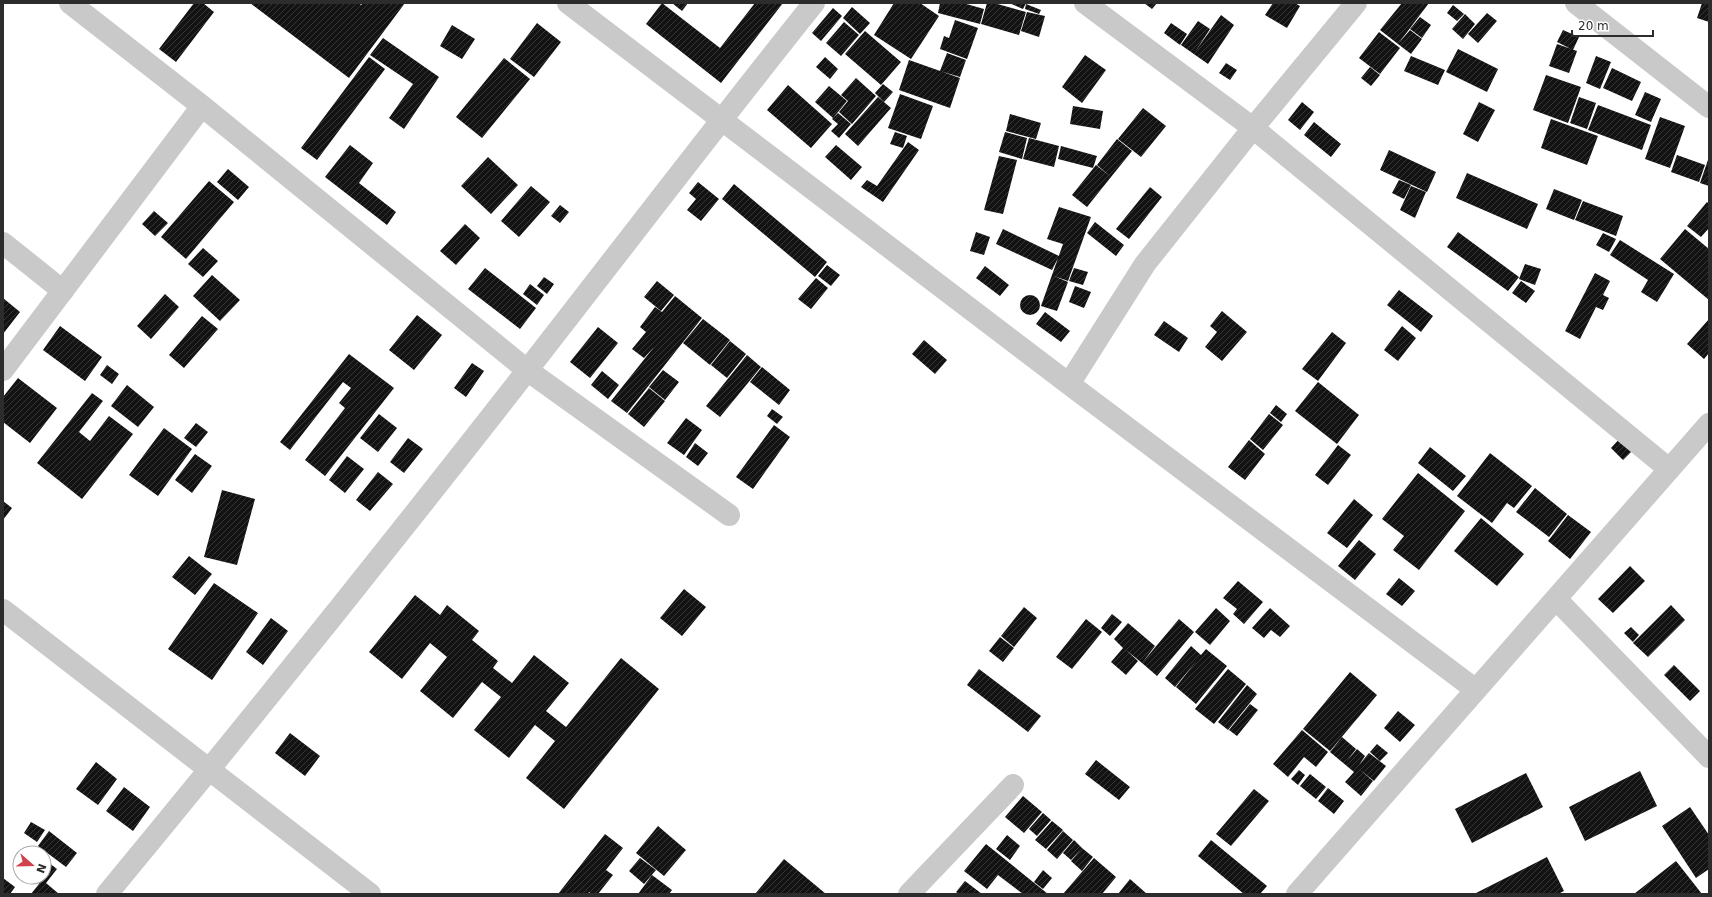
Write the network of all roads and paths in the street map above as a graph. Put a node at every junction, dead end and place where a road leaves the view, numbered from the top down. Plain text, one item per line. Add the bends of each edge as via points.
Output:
1 (70, 3) edge
2 (568, 3) edge
3 (814, 3) edge
4 (1085, 3) edge
5 (1356, 3) edge
6 (1576, 3) edge
7 (202, 106) junction
8 (1709, 107) edge
9 (721, 120) junction
10 (1253, 128) junction
11 (3, 242) edge
12 (63, 291) junction
13 (3, 370) edge
14 (527, 370) junction
15 (1069, 384) junction
16 (1709, 424) edge
17 (1669, 469) junction
18 (729, 515) dead end
19 (1556, 599) junction
20 (3, 610) edge
21 (1476, 690) junction
22 (1709, 757) edge
23 (210, 770) junction
24 (1013, 785) dead end
25 (107, 894) edge
26 (370, 894) edge
27 (909, 894) edge
28 (1297, 894) edge

1 - 7 street
2 - 9 street
3 - 9 street
4 - 10 street
5 - 10 street
6 - 8 street
7 - 12 street
7 - 14 street
9 - 14 street
9 - 15 street
10 - 15 street via 1145,264
10 - 17 street
11 - 12 street
12 - 13 street
14 - 18 street
14 - 23 street
15 - 21 street
16 - 17 street
17 - 19 street
19 - 21 street
19 - 22 street
20 - 23 street
21 - 28 street
23 - 25 street
23 - 26 street
24 - 27 street

